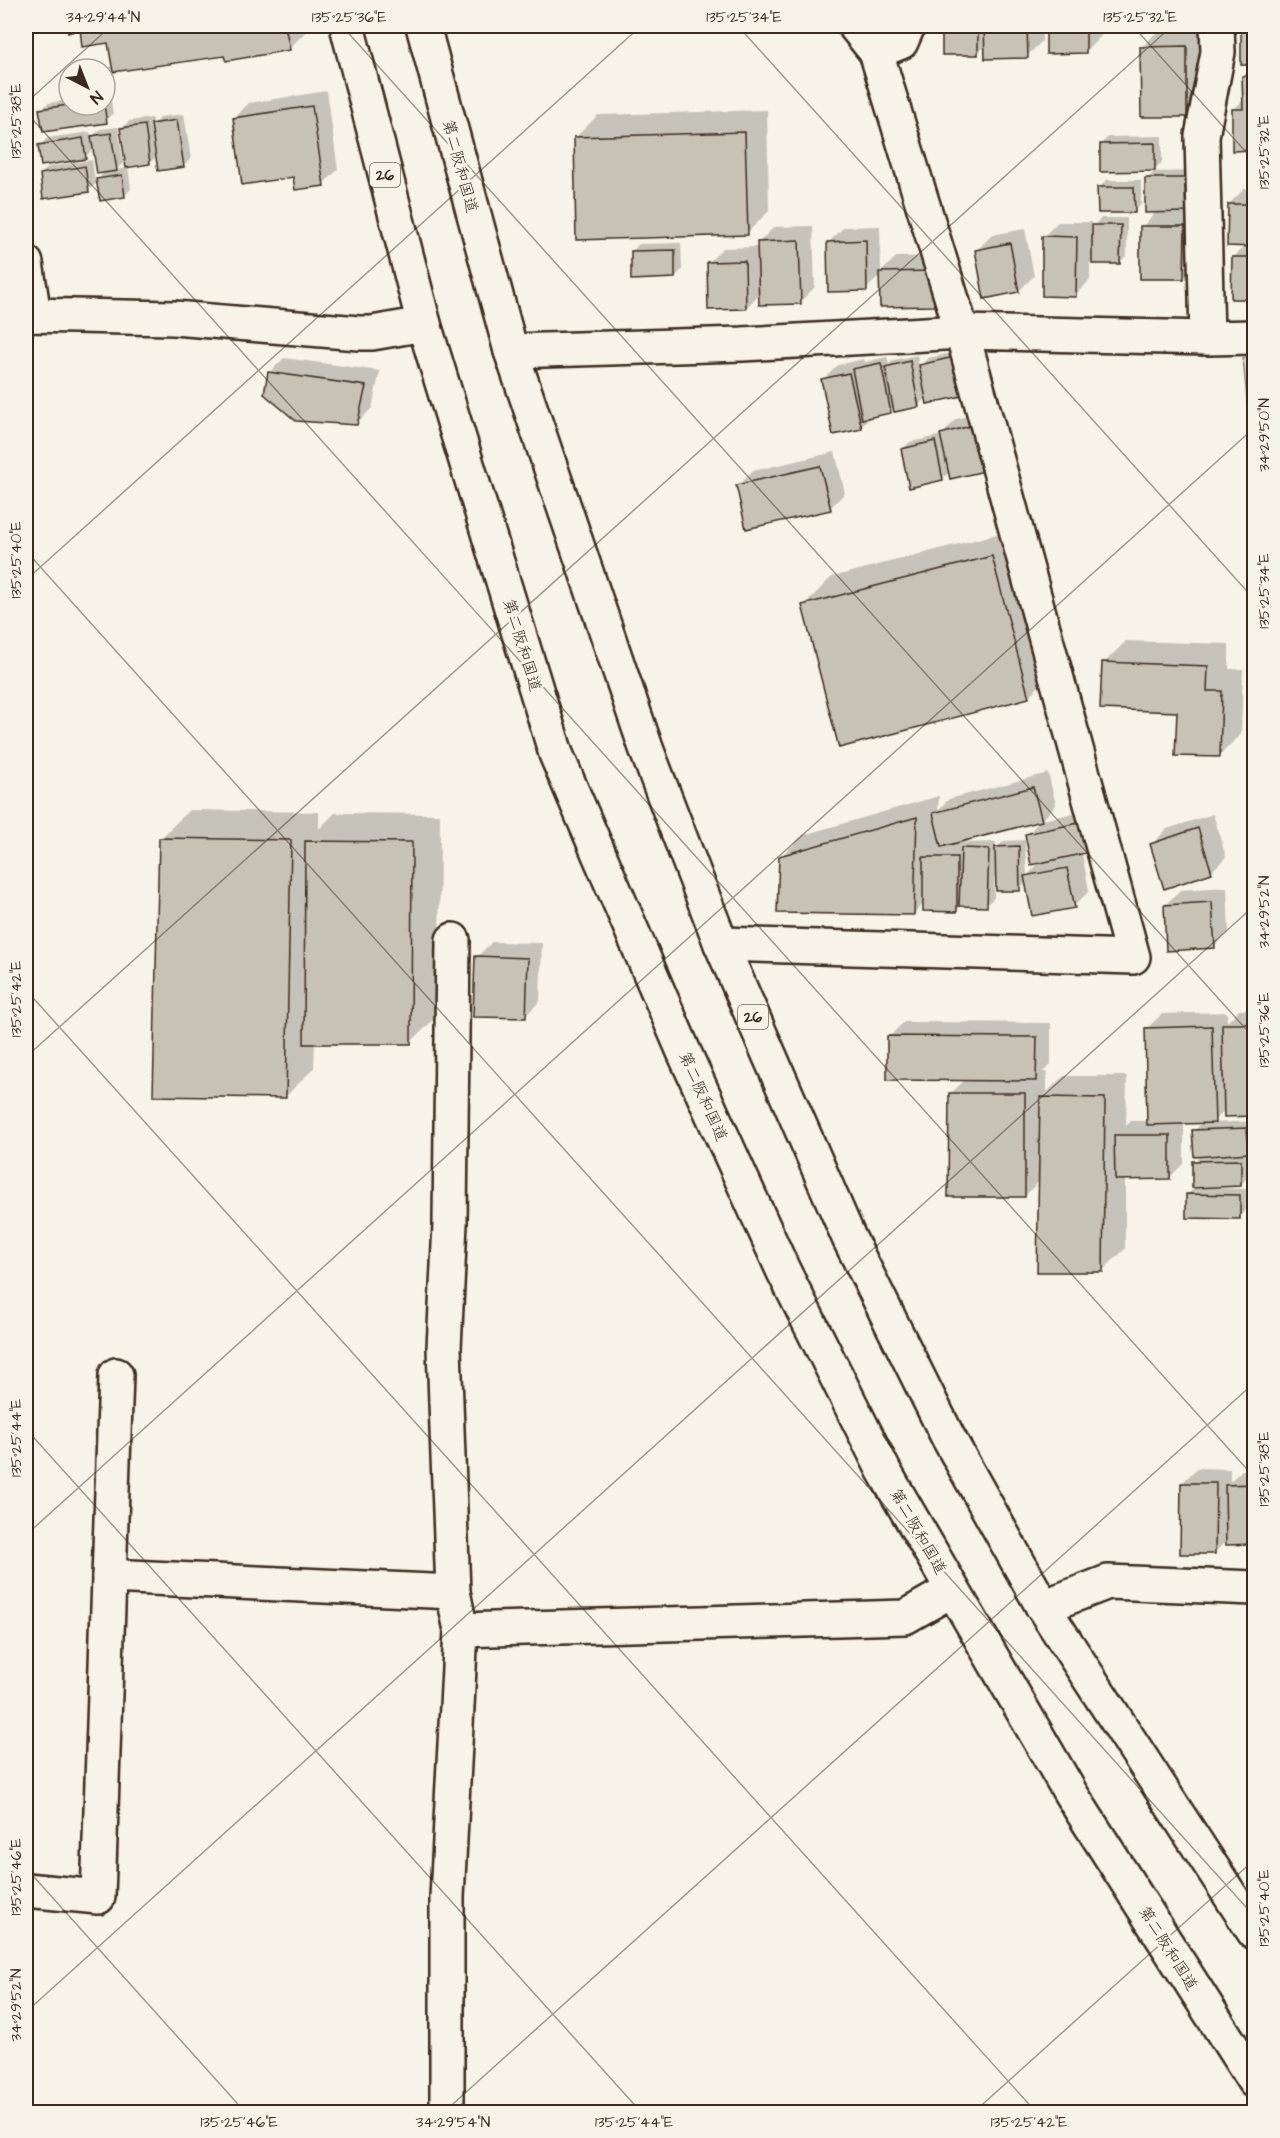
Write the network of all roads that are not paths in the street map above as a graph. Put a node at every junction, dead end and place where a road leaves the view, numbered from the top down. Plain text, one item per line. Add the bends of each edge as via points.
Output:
1 (347, 26) edge
2 (423, 26) edge
3 (855, 26) edge
4 (908, 26) edge
5 (1217, 26) edge
6 (876, 52) junction
7 (26, 263) edge
8 (30, 315) edge
9 (424, 324) junction
10 (962, 332) junction
11 (1254, 337) edge
12 (1207, 338) junction
13 (511, 351) junction
14 (453, 940) dead end
15 (721, 944) junction
16 (116, 1375) dead end
17 (109, 1576) junction
18 (1254, 1588) edge
19 (952, 1590) junction
20 (453, 1592) junction
21 (1043, 1606) junction
22 (461, 1630) junction
23 (26, 1890) edge
24 (1254, 1932) edge
25 (1254, 2081) edge
26 (447, 2112) edge

1 - 9 main road, 第二阪和国道 / 26
2 - 13 main road, 第二阪和国道 / 26
3 - 6 main road
4 - 6 main road via 901,42
5 - 12 main road via 1218,52 1202,136
6 - 10 main road
7 - 8 main road
8 - 9 main road via 174,318 359,333
9 - 19 main road, 第二阪和国道 / 26 via 556,754 783,1270 884,1471
10 - 12 main road
10 - 13 main road
10 - 15 main road via 1133,957
11 - 12 main road
13 - 15 main road, 第二阪和国道 / 26 via 647,751
14 - 20 main road via 450,1224 444,1348
15 - 21 main road, 第二阪和国道 / 26 via 849,1238 948,1437
16 - 17 main road
17 - 20 main road
17 - 23 main road via 98,1897
18 - 21 main road via 1108,1582
19 - 22 main road via 905,1617
19 - 25 main road, 第二阪和国道 / 26 via 1071,1794
20 - 22 main road
21 - 24 main road, 第二阪和国道 / 26
22 - 26 main road via 447,1897

